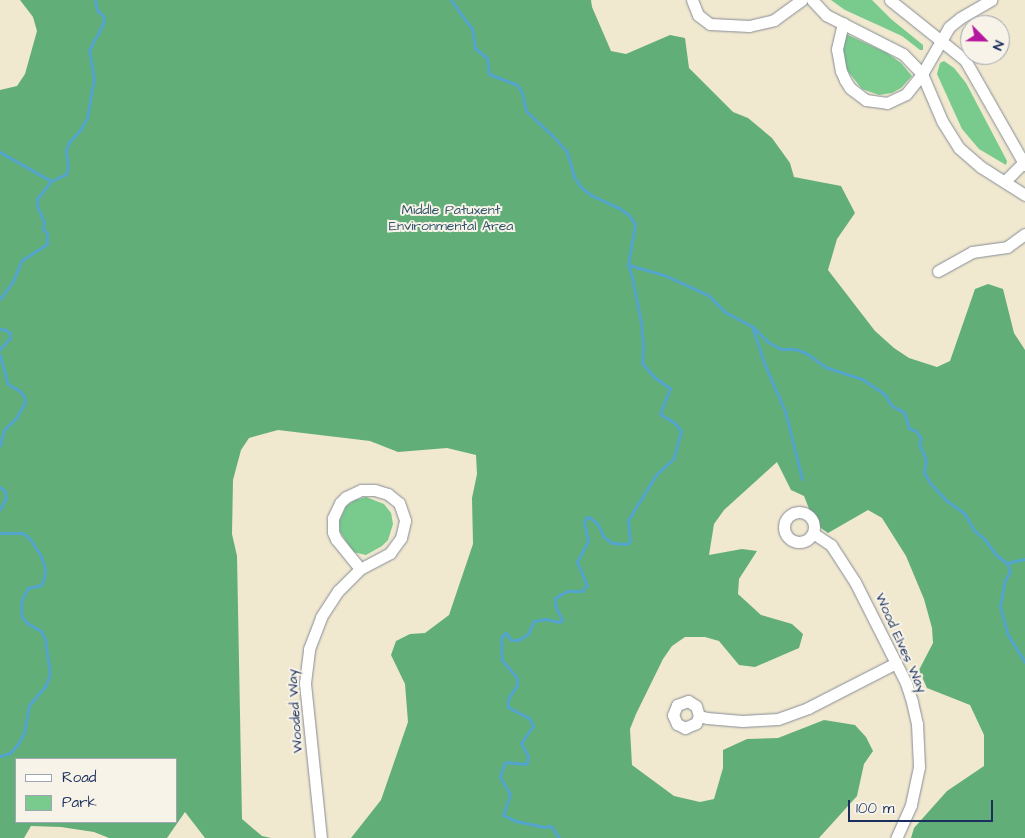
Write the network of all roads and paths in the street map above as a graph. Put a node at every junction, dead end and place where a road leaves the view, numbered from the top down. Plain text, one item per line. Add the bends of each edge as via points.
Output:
1 (692, 0) edge
2 (802, 0) edge
3 (812, 0) edge
4 (890, 0) edge
5 (991, 0) edge
6 (843, 23) junction
7 (940, 39) junction
8 (922, 74) junction
9 (1024, 164) edge
10 (1005, 181) junction
11 (1025, 195) edge
12 (1025, 234) edge
13 (938, 271) dead end
14 (813, 533) dead end
15 (360, 569) junction
16 (896, 663) junction
17 (699, 716) dead end
18 (321, 838) edge
19 (896, 838) edge

1 - 2 street via 698,15 710,24 749,26 774,20
3 - 6 street via 826,15
4 - 7 street
5 - 7 street via 960,18
6 - 8 street via 903,54
6 - 8 street via 838,40 838,60 845,80 857,94 887,103 906,94
7 - 8 street
7 - 9 street via 972,70
8 - 10 street via 942,121 959,148 981,167
9 - 10 street
10 - 11 street
12 - 13 street via 1007,247 972,252
14 - 16 street, Wood Elves Way via 831,545 843,561
15 - 15 street, Wooded Way via 336,539 333,518 346,497 361,490 375,490 388,494 399,503 405,520 404,529 390,553
15 - 18 street, Wooded Way via 328,604 308,649 305,683
16 - 17 street via 793,714 761,721
16 - 19 street, Wood Elves Way via 912,702 920,747 911,806

